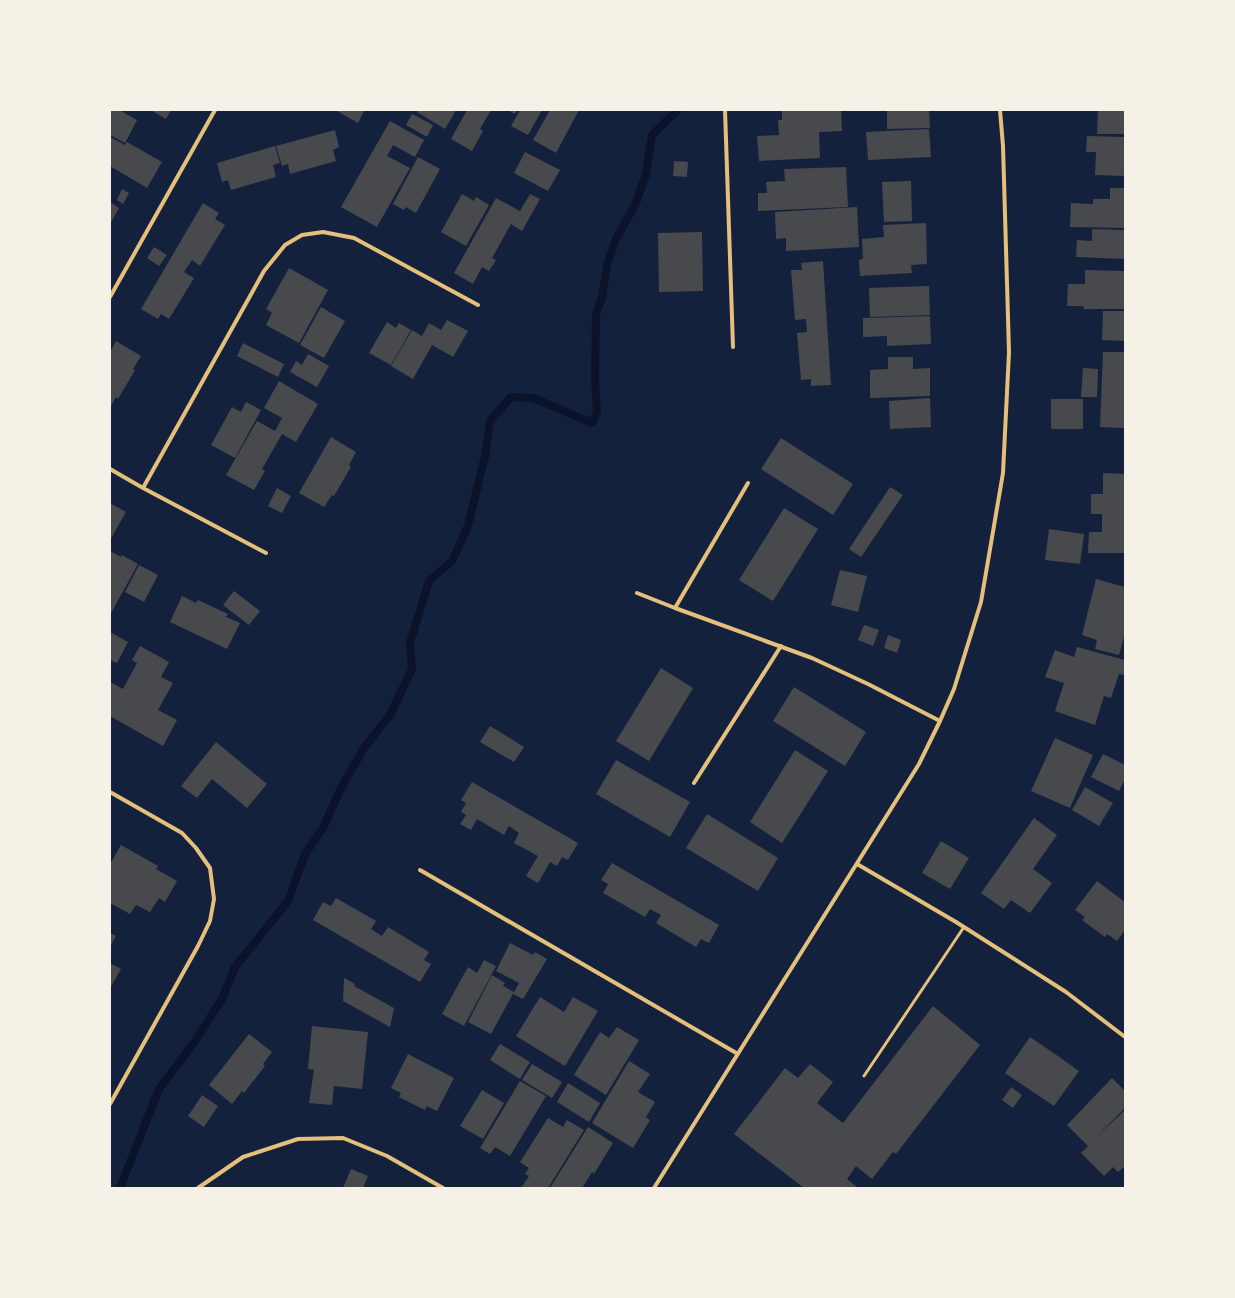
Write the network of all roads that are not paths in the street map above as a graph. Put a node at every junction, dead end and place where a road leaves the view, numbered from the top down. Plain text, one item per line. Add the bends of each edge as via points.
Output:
1 (215, 110) edge
2 (725, 110) edge
3 (1000, 110) edge
4 (110, 297) edge
5 (478, 305) dead end
6 (733, 347) dead end
7 (110, 469) edge
8 (748, 483) dead end
9 (144, 488) junction
10 (266, 553) dead end
11 (638, 593) dead end
12 (674, 608) junction
13 (781, 646) junction
14 (940, 720) junction
15 (694, 783) dead end
16 (110, 792) edge
17 (857, 864) junction
18 (420, 870) dead end
19 (964, 927) junction
20 (1125, 1037) edge
21 (738, 1054) junction
22 (864, 1076) dead end
23 (110, 1104) edge
24 (198, 1188) edge
25 (443, 1188) edge
26 (654, 1188) edge

1 - 4 street
2 - 6 street
3 - 14 street via 1009,352 1003,473 981,602 954,689
5 - 9 street via 354,238 323,232 302,235 285,244 264,271
7 - 9 street
8 - 12 street
9 - 10 street
11 - 12 street
12 - 13 street
13 - 14 street via 812,658
13 - 15 street
14 - 17 street via 919,764
16 - 23 street via 182,833 210,868 214,899 210,921 198,946
17 - 19 street
17 - 21 street
18 - 21 street
19 - 20 street via 1066,992
19 - 22 lane
21 - 26 street
24 - 25 street via 243,1157 298,1139 343,1138 387,1156

